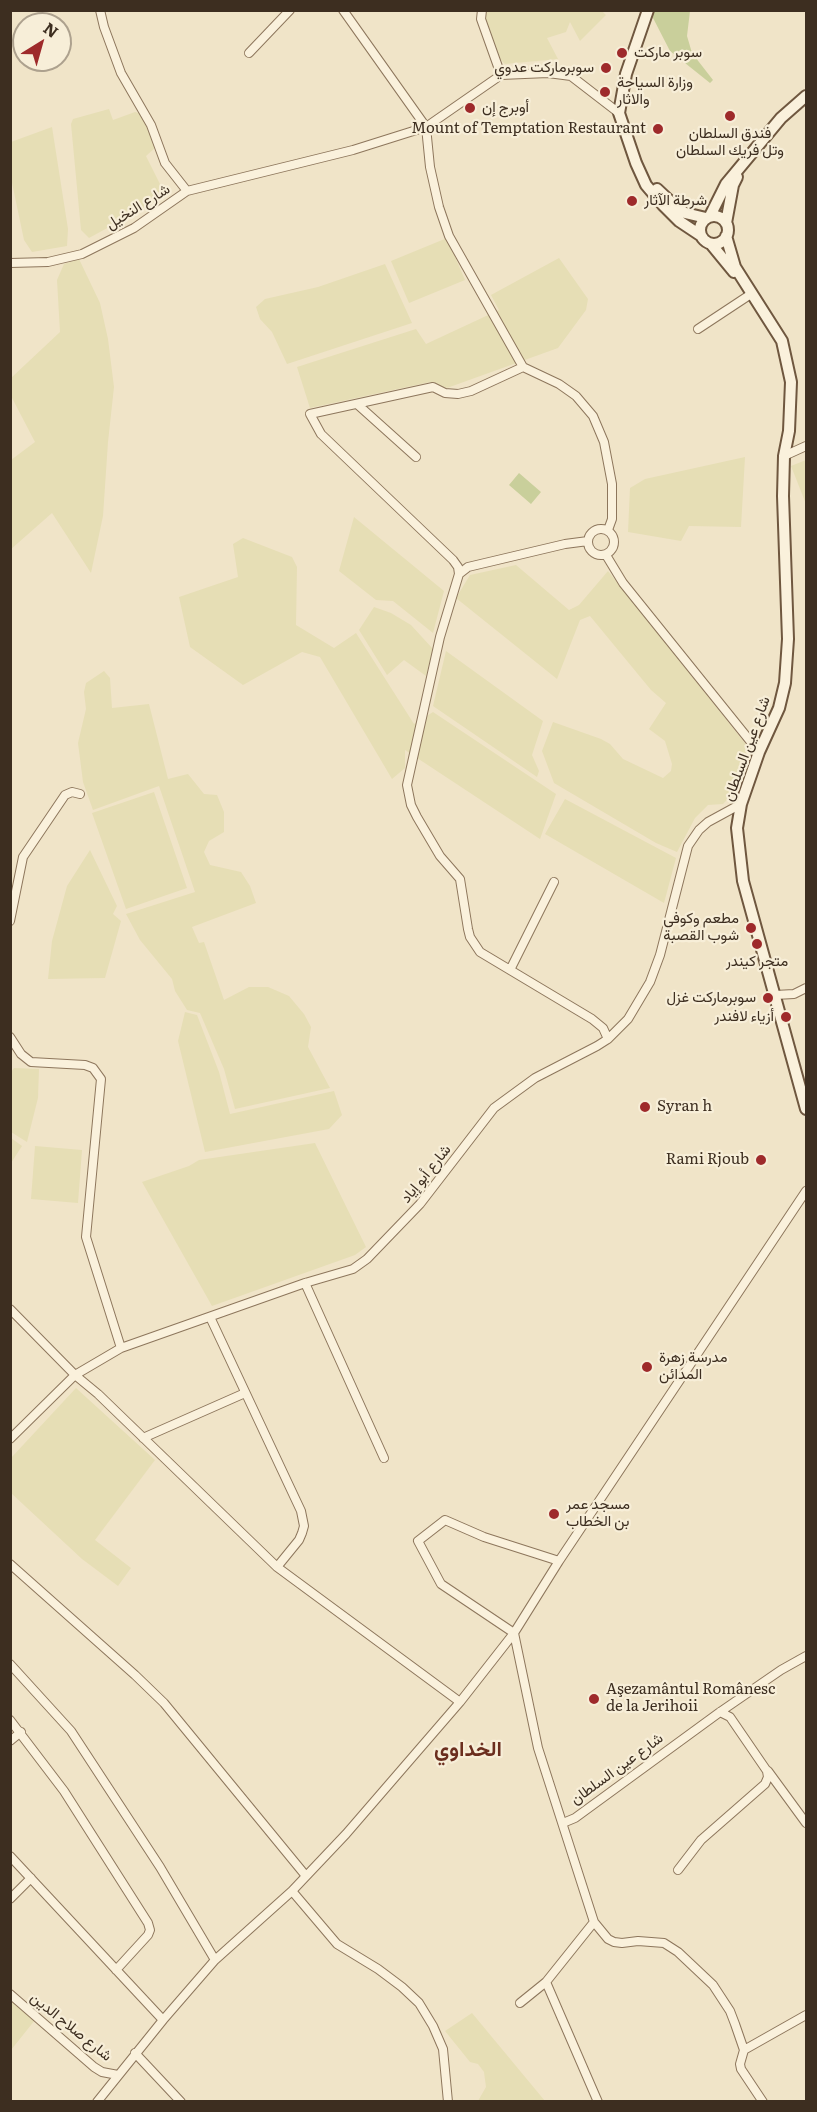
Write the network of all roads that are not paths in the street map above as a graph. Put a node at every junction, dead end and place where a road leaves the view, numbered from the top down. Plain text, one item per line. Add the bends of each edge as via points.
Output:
1 (100, 10) edge
2 (290, 10) edge
3 (343, 10) edge
4 (482, 10) edge
5 (648, 10) edge
6 (249, 53) dead end
7 (501, 75) junction
8 (807, 96) edge
9 (619, 113) junction
10 (426, 127) junction
11 (636, 163) junction
12 (746, 163) junction
13 (188, 191) junction
14 (708, 217) junction
15 (726, 223) junction
16 (700, 235) junction
17 (726, 236) junction
18 (711, 244) junction
19 (10, 263) edge
20 (751, 294) junction
21 (698, 329) dead end
22 (523, 367) junction
23 (357, 404) junction
24 (807, 446) edge
25 (784, 456) junction
26 (417, 457) dead end
27 (608, 530) junction
28 (588, 541) junction
29 (606, 555) junction
30 (459, 574) junction
31 (759, 752) junction
32 (80, 794) dead end
33 (741, 804) junction
34 (554, 882) dead end
35 (10, 921) edge
36 (510, 970) junction
37 (807, 988) edge
38 (775, 995) junction
39 (10, 1037) edge
40 (608, 1039) junction
41 (807, 1109) edge
42 (807, 1191) edge
43 (305, 1283) junction
44 (10, 1309) edge
45 (210, 1317) junction
46 (122, 1348) junction
47 (75, 1375) junction
48 (245, 1393) junction
49 (143, 1438) junction
50 (10, 1439) edge
51 (384, 1458) dead end
52 (559, 1561) junction
53 (10, 1564) edge
54 (278, 1567) junction
55 (514, 1633) junction
56 (807, 1656) edge
57 (10, 1664) edge
58 (459, 1702) junction
59 (720, 1712) junction
60 (10, 1720) edge
61 (21, 1732) junction
62 (10, 1741) edge
63 (767, 1770) junction
64 (765, 1784) junction
65 (779, 1787) junction
66 (563, 1823) junction
67 (807, 1823) edge
68 (10, 1856) edge
69 (678, 1870) dead end
70 (306, 1876) junction
71 (31, 1878) junction
72 (292, 1891) junction
73 (10, 1899) edge
74 (594, 1922) junction
75 (215, 1960) junction
76 (116, 1970) junction
77 (546, 1982) junction
78 (10, 1994) edge
79 (520, 2003) dead end
80 (807, 2015) edge
81 (163, 2020) junction
82 (744, 2050) junction
83 (135, 2053) junction
84 (118, 2075) junction
85 (98, 2102) edge
86 (181, 2102) edge
87 (448, 2102) edge
88 (598, 2102) edge
89 (764, 2102) edge

1 - 13 street, شارع النخيل via 122,73 151,125 165,163
2 - 6 street
3 - 10 street
4 - 7 street via 481,19
5 - 9 main road via 626,74
7 - 9 street via 572,76
7 - 10 street
8 - 12 main road via 781,118
9 - 11 main road
10 - 13 street via 353,150
10 - 22 street via 430,167 450,236
11 - 14 main road via 674,205 685,213
11 - 16 main road via 646,185 663,205 679,222
12 - 14 main road via 726,184
12 - 15 main road via 733,185
13 - 19 street, شارع النخيل via 134,228 82,254 48,262
14 - 15 main road via 720,217
14 - 16 main road via 700,225
15 - 17 main road
16 - 18 main road
17 - 18 main road
17 - 20 main road, شارع عين السلطان via 735,267
18 - 20 main road, شارع عين السلطان
20 - 21 street
20 - 25 main road, شارع عين السلطان via 782,342 788,362 791,405
22 - 23 street via 465,393 445,393 433,387
22 - 27 street via 559,384 593,416 604,442 612,484 612,519
23 - 26 street
23 - 30 street via 310,414 321,434 453,560
24 - 25 street
25 - 31 main road, شارع عين السلطان via 788,639 785,683 779,708
27 - 28 street via 595,530
27 - 29 street via 615,541
28 - 29 street via 593,553
28 - 30 street via 468,567
29 - 31 street via 623,583
30 - 36 street via 406,785 417,817 440,856 460,879 474,945
31 - 33 main road, شارع عين السلطان
32 - 35 street via 65,795 23,857
33 - 38 main road, شارع عين السلطان via 737,828 743,880
33 - 40 street, شارع أبو إياد via 708,822 688,846 655,969 628,1019
34 - 36 street
36 - 40 street via 592,1019
37 - 38 street via 794,994
38 - 41 main road, شارع عين السلطان
39 - 46 street via 31,1062 85,1065 93,1068 101,1079 86,1237
40 - 43 street, شارع أبو إياد via 536,1078 494,1108 420,1204 367,1260 353,1269
42 - 52 street
43 - 45 street, شارع أبو إياد
43 - 51 street
44 - 47 street
45 - 46 street, شارع أبو إياد
45 - 48 street
46 - 47 street, شارع أبو إياد
47 - 49 street
47 - 50 street, شارع أبو إياد
48 - 49 street
48 - 54 street via 301,1511 303,1526 299,1540
49 - 54 street
52 - 55 street
52 - 55 street via 445,1520 418,1540 441,1584
53 - 70 street via 164,1703
54 - 58 street
55 - 58 street
55 - 66 street via 538,1748
56 - 59 street, شارع عين السلطان
57 - 75 street via 71,1731
58 - 70 street
59 - 63 street via 730,1717
59 - 66 street, شارع عين السلطان
60 - 61 street
61 - 62 street
61 - 76 street via 64,1791 148,1923 148,1935
63 - 64 street
63 - 65 street
64 - 65 street
64 - 69 street via 701,1840
65 - 67 street
66 - 74 street
68 - 71 street
70 - 72 street
71 - 73 street
71 - 76 street
72 - 75 street
72 - 87 street via 337,1944 378,1969 419,2003 442,2049
74 - 77 street
74 - 82 street via 614,1942 656,1941 678,1952 722,1997
75 - 81 street
76 - 81 street
77 - 79 street
77 - 88 street
78 - 84 street, شارع صلاح الدين via 94,2067
80 - 82 street
81 - 83 street
82 - 89 street via 741,2069
83 - 84 street, شارع صلاح الدين
83 - 86 street, شارع صلاح الدين
84 - 85 street, شارع صلاح الدين

